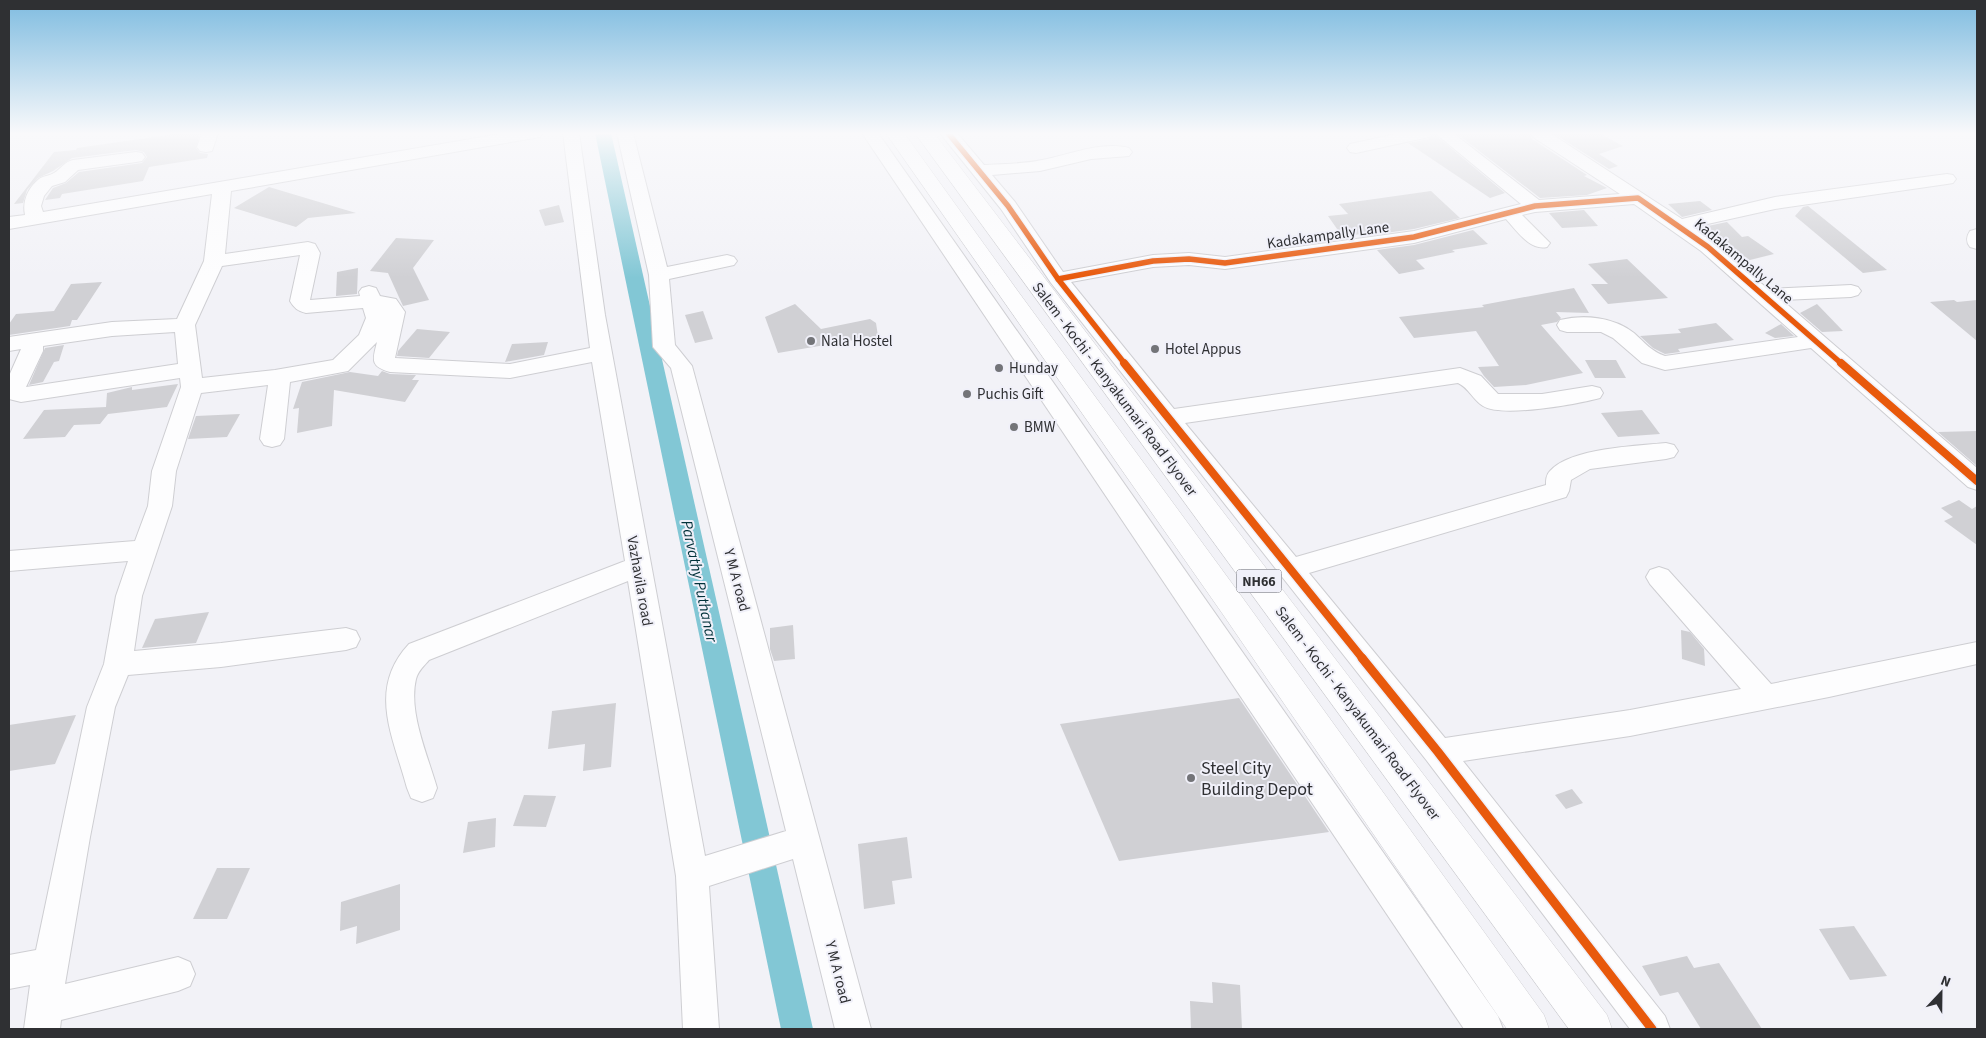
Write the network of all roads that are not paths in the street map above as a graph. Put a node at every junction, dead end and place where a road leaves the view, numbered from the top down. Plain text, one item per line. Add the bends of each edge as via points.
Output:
1 (48, 181) edge
2 (254, 181) edge
3 (578, 181) edge
4 (637, 181) edge
5 (903, 181) edge
6 (929, 181) edge
7 (960, 181) edge
8 (987, 181) edge
9 (1505, 181) edge
10 (1613, 181) edge
11 (1930, 181) edge
12 (222, 187) junction
13 (1638, 198) junction
14 (1536, 206) junction
15 (1510, 213) junction
16 (35, 218) junction
17 (9, 223) edge
18 (1679, 225) junction
19 (1977, 235) edge
20 (1540, 243) dead end
21 (1977, 243) edge
22 (214, 261) junction
23 (727, 261) dead end
24 (659, 275) junction
25 (1058, 279) junction
26 (1851, 291) dead end
27 (1763, 295) junction
28 (369, 296) junction
29 (185, 325) junction
30 (1567, 325) dead end
31 (1816, 342) junction
32 (20, 343) edge
33 (602, 353) junction
34 (275, 377) junction
35 (191, 378) junction
36 (1592, 393) dead end
37 (1168, 418) junction
38 (272, 439) dead end
39 (1666, 452) dead end
40 (1977, 481) edge
41 (145, 550) junction
42 (9, 562) edge
43 (638, 566) junction
44 (1290, 569) junction
45 (1659, 577) dead end
46 (346, 639) dead end
47 (1977, 653) edge
48 (118, 664) junction
49 (1765, 697) junction
50 (1438, 752) junction
51 (422, 788) dead end
52 (795, 843) junction
53 (702, 872) junction
54 (50, 964) junction
55 (9, 972) edge
56 (178, 974) dead end
57 (43, 1018) edge
58 (701, 1029) edge
59 (853, 1029) edge
60 (1485, 1029) edge
61 (1530, 1029) edge
62 (1593, 1029) edge
63 (1652, 1029) edge

1 - 16 street via 35,195 32,206
2 - 12 street
3 - 33 street, Vazhavila road
4 - 24 street, Y M A road
5 - 60 street
6 - 61 highway, Salem - Kochi - Kanyakumari Road Flyover / NH66
7 - 62 highway, Salem - Kochi - Kanyakumari Road Flyover / NH66
8 - 25 street via 1008,206
9 - 14 street
10 - 13 street
11 - 18 street via 1775,203
12 - 16 street
12 - 22 street
13 - 14 street, Kadakampally Lane
13 - 18 street, Kadakampally Lane
14 - 15 street, Kadakampally Lane
15 - 20 street
15 - 25 street, Kadakampally Lane via 1414,237 1225,263 1189,259 1153,261
16 - 17 street
18 - 27 street, Kadakampally Lane
19 - 21 street
22 - 28 street via 308,248 310,253 300,301 306,307 323,307
22 - 29 street
23 - 24 street
24 - 52 street, Y M A road via 664,347 681,366
25 - 37 street
26 - 27 street
27 - 31 street, Kadakampally Lane
28 - 33 street via 390,303 395,312 384,358 390,365 510,371
28 - 34 street via 376,318 369,338 340,366
29 - 32 street via 112,330
29 - 35 street
30 - 31 street via 1592,324 1613,329 1647,357 1666,363
31 - 40 street, Kadakampally Lane
32 - 35 street via 32,351 12,392 21,395
33 - 43 street, Vazhavila road
34 - 35 street
34 - 38 street via 279,382
35 - 41 street via 164,471 160,506
36 - 37 street via 1530,404 1509,404 1491,401 1473,381 1460,375
37 - 44 street
39 - 44 street via 1585,461 1559,476 1556,491
41 - 42 street
41 - 48 street via 129,596
43 - 51 street via 419,652 409,663 402,679 399,706
43 - 53 street, Vazhavila road
44 - 50 street
45 - 49 street
46 - 48 street
47 - 49 street
48 - 54 street via 101,707
49 - 50 street via 1630,723
50 - 63 street
52 - 53 street
52 - 59 street, Y M A road
53 - 58 street, Vazhavila road
54 - 55 street
54 - 57 street
56 - 57 street

